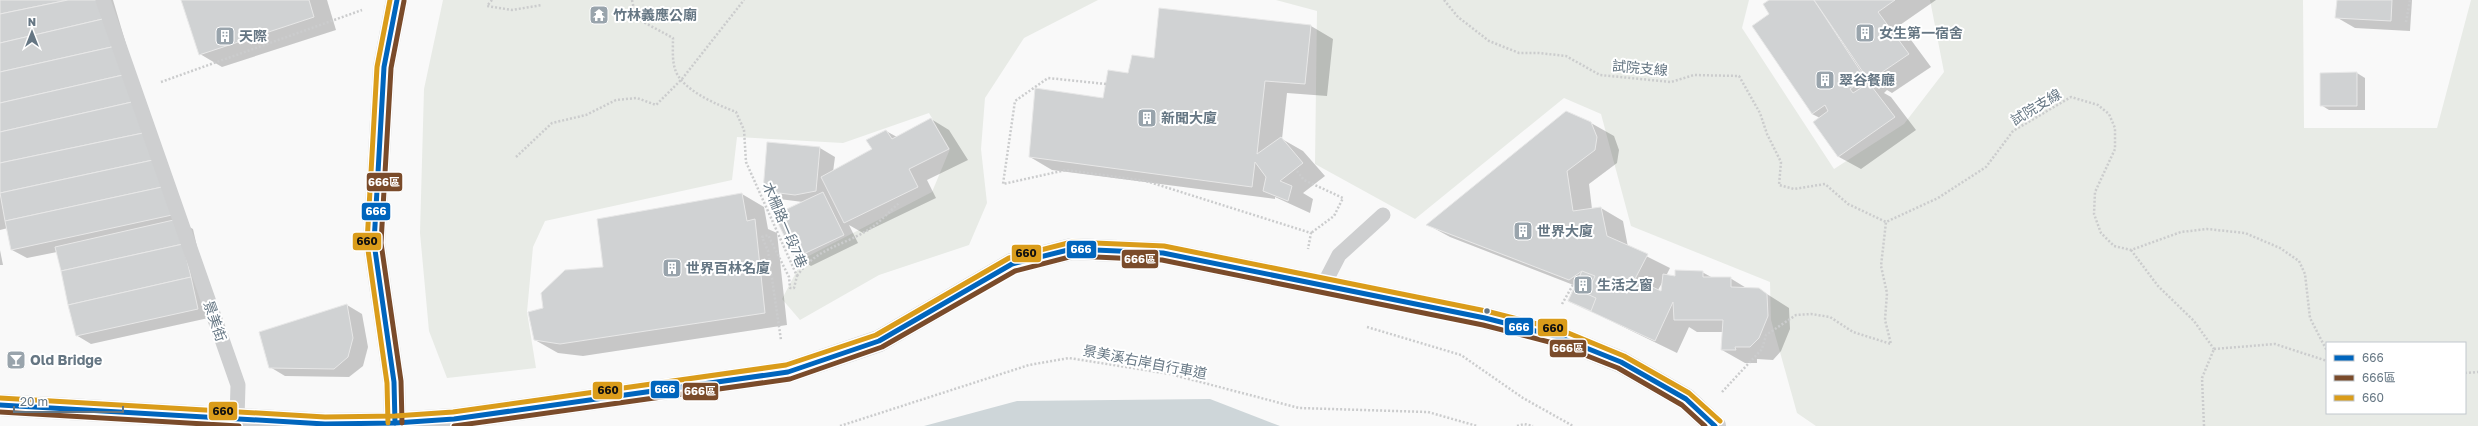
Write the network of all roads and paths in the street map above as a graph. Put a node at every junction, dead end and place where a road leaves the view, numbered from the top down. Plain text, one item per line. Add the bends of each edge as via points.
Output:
1 (103, 0) edge
2 (397, 0) edge
3 (492, 0) edge
4 (632, 0) edge
5 (744, 0) edge
6 (1444, 0) edge
7 (2410, 0) edge
8 (542, 5) dead end
9 (362, 10) dead end
10 (2406, 22) dead end
11 (682, 79) junction
12 (1106, 84) dead end
13 (134, 92) junction
14 (516, 157) dead end
15 (1297, 171) dead end
16 (899, 203) dead end
17 (1383, 215) dead end
18 (1886, 222) junction
19 (1311, 233) junction
20 (1308, 249) dead end
21 (2131, 250) junction
22 (797, 276) junction
23 (1578, 276) dead end
24 (1323, 286) junction
25 (1562, 304) dead end
26 (1366, 327) dead end
27 (781, 340) dead end
28 (2214, 349) junction
29 (2326, 349) edge
30 (2326, 361) edge
31 (2478, 372) edge
32 (2466, 373) edge
33 (1720, 394) dead end
34 (0, 405) edge
35 (237, 419) junction
36 (395, 423) junction
37 (840, 426) edge
38 (1477, 426) edge
39 (1517, 426) edge
40 (1533, 426) edge
41 (1573, 426) edge
42 (1715, 426) edge
43 (2204, 426) edge

1 - 13 lane, 景美街
2 - 36 street via 384,67 374,243 394,382
3 - 8 path via 487,6 512,10
4 - 11 path via 636,18 672,38 675,70
5 - 11 path
6 - 18 path, 試院支線 via 1458,17 1489,41 1519,54 1566,56 1600,75 1671,82 1694,75 1740,76 1760,113 1781,162 1779,185 1794,189 1825,184 1848,204
7 - 10 path
9 - 13 path
11 - 14 path via 656,105 637,98 616,100 586,115 552,123
11 - 22 path, 木柵路一段7巷 via 704,99 736,112 744,130 746,162
12 - 19 path via 1048,78 1015,100 1003,184 1066,170 1146,181
13 - 35 lane, 景美街 via 238,385
15 - 19 path via 1304,180 1343,198 1334,216
16 - 22 path via 871,228 829,247 806,262
17 - 24 lane via 1339,255
18 - 21 path, 試院支線 via 1938,198 1986,167 2013,131 2071,97 2098,105 2109,114 2115,128 2115,149 2096,192 2094,214 2101,233 2114,246
18 - 33 path via 1881,266 1888,293 1885,320 1891,344 1853,332 1830,317 1811,314 1796,316 1766,335 1762,349
19 - 20 path
21 - 28 path via 2158,286 2194,321
21 - 29 path via 2181,232 2207,229 2245,233 2280,248 2299,260 2305,274 2310,318
22 - 27 path, 木柵路一段7巷 via 794,288 790,288 789,277 768,235 762,237 768,251
23 - 25 path
24 - 36 street via 1163,253 1072,249 1012,264 879,341 788,372 454,419
24 - 42 street via 1485,318 1559,337 1621,362 1686,399
26 - 41 path via 1461,355 1523,398
28 - 30 path via 2275,344
28 - 43 path via 2202,378
31 - 32 path
34 - 35 street
35 - 36 street via 325,424
37 - 38 path, 景美溪右岸自行車道 via 1029,365 1069,358 1170,374 1299,408 1428,412
39 - 40 path

